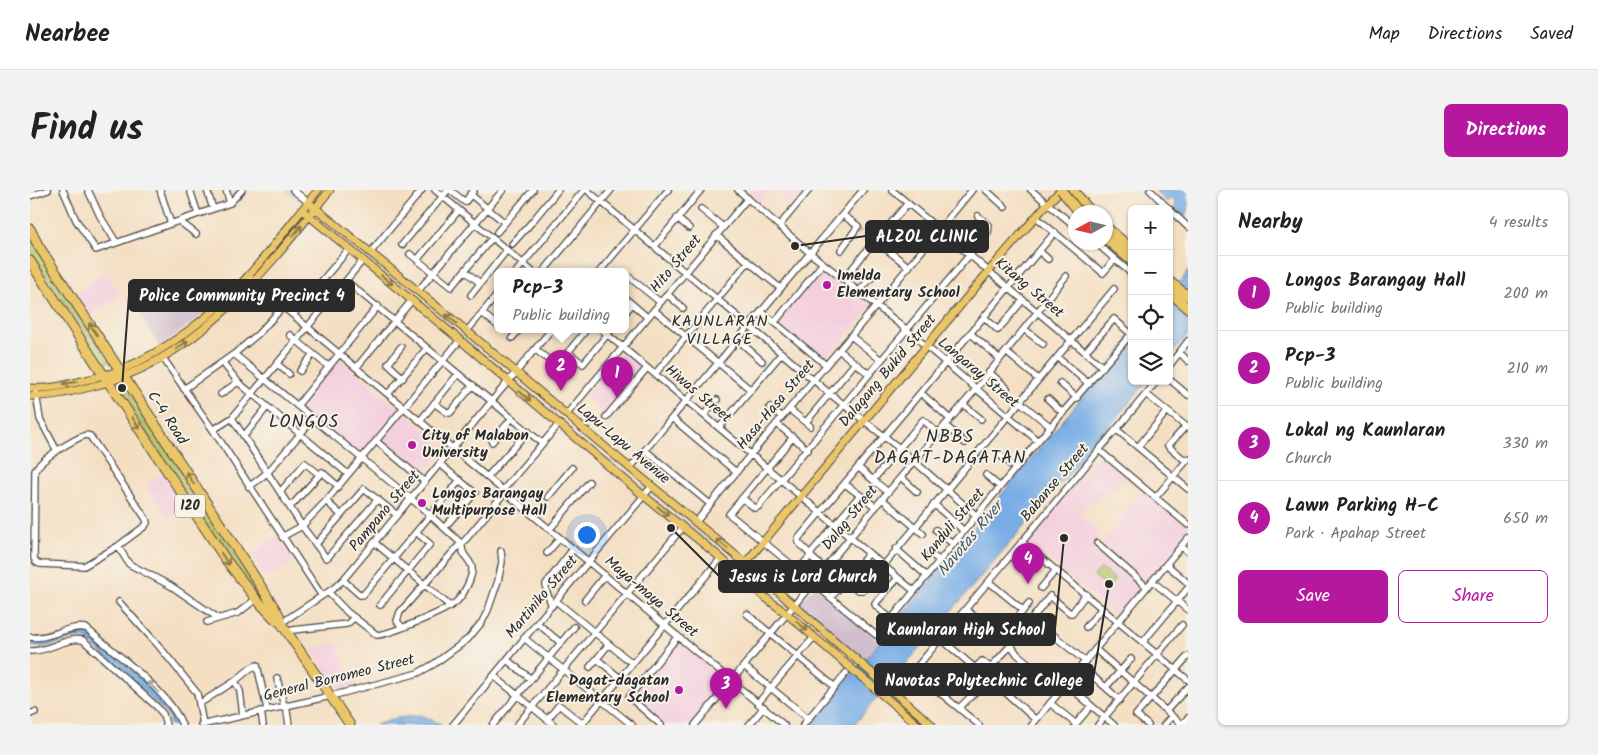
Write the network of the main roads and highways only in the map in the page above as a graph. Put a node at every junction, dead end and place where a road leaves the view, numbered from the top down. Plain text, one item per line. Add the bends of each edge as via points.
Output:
1 (318, 190) edge
2 (330, 190) edge
3 (1060, 190) edge
4 (1074, 190) edge
5 (308, 202) junction
6 (1070, 205) edge
7 (1073, 205) edge
8 (1086, 205) edge
9 (316, 208) junction
10 (302, 210) junction
11 (309, 216) junction
12 (30, 229) edge
13 (1113, 231) edge
14 (1128, 244) edge
15 (1113, 245) edge
16 (1113, 249) edge
17 (1128, 259) edge
18 (1128, 260) edge
19 (30, 261) edge
20 (1173, 282) edge
21 (1188, 292) edge
22 (1170, 295) edge
23 (1188, 296) edge
24 (1188, 309) edge
25 (122, 374) junction
26 (106, 379) junction
27 (33, 388) edge
28 (33, 396) edge
29 (588, 432) junction
30 (580, 442) junction
31 (648, 491) junction
32 (746, 563) junction
33 (738, 572) junction
34 (280, 623) junction
35 (350, 725) edge
36 (918, 725) edge
37 (932, 725) edge

1 - 5 main road
2 - 9 main road
3 - 6 main road
3 - 7 highway, bridge
3 - 32 main road, Dalagang Bukid Street
4 - 8 highway
5 - 9 main road, Lapu-Lapu Avenue
5 - 10 main road
9 - 11 main road
29 -> 9 main road, Lapu-Lapu Avenue
10 - 11 main road, Lapu-Lapu Avenue
10 - 25 main road via 224,302
25 -> 11 main road via 163,358 213,322 254,283
11 -> 30 main road, Lapu-Lapu Avenue
25 -> 12 highway, C-4 Road / 120
13 - 14 highway
15 - 17 highway
16 - 18 main road
19 - 26 highway, C-4 Road / 120
20 - 21 main road
20 - 23 highway
22 - 24 highway
25 - 26 main road
34 -> 25 highway, C-4 Road / 120 via 279,615
26 -> 27 main road
26 - 28 main road via 79,390
26 -> 34 highway, C-4 Road / 120 via 226,560 256,599
29 - 30 main road
29 - 31 main road, Lapu-Lapu Avenue via 630,468
30 - 31 main road, Lapu-Lapu Avenue
32 -> 31 main road, Lapu-Lapu Avenue via 696,522
31 -> 33 main road, Lapu-Lapu Avenue via 683,527
32 - 33 main road, Dalagang Bukid Street
32 - 37 main road, Lapu-Lapu Avenue
33 -> 36 main road, Lapu-Lapu Avenue
34 - 35 highway, C-4 Road / 120

